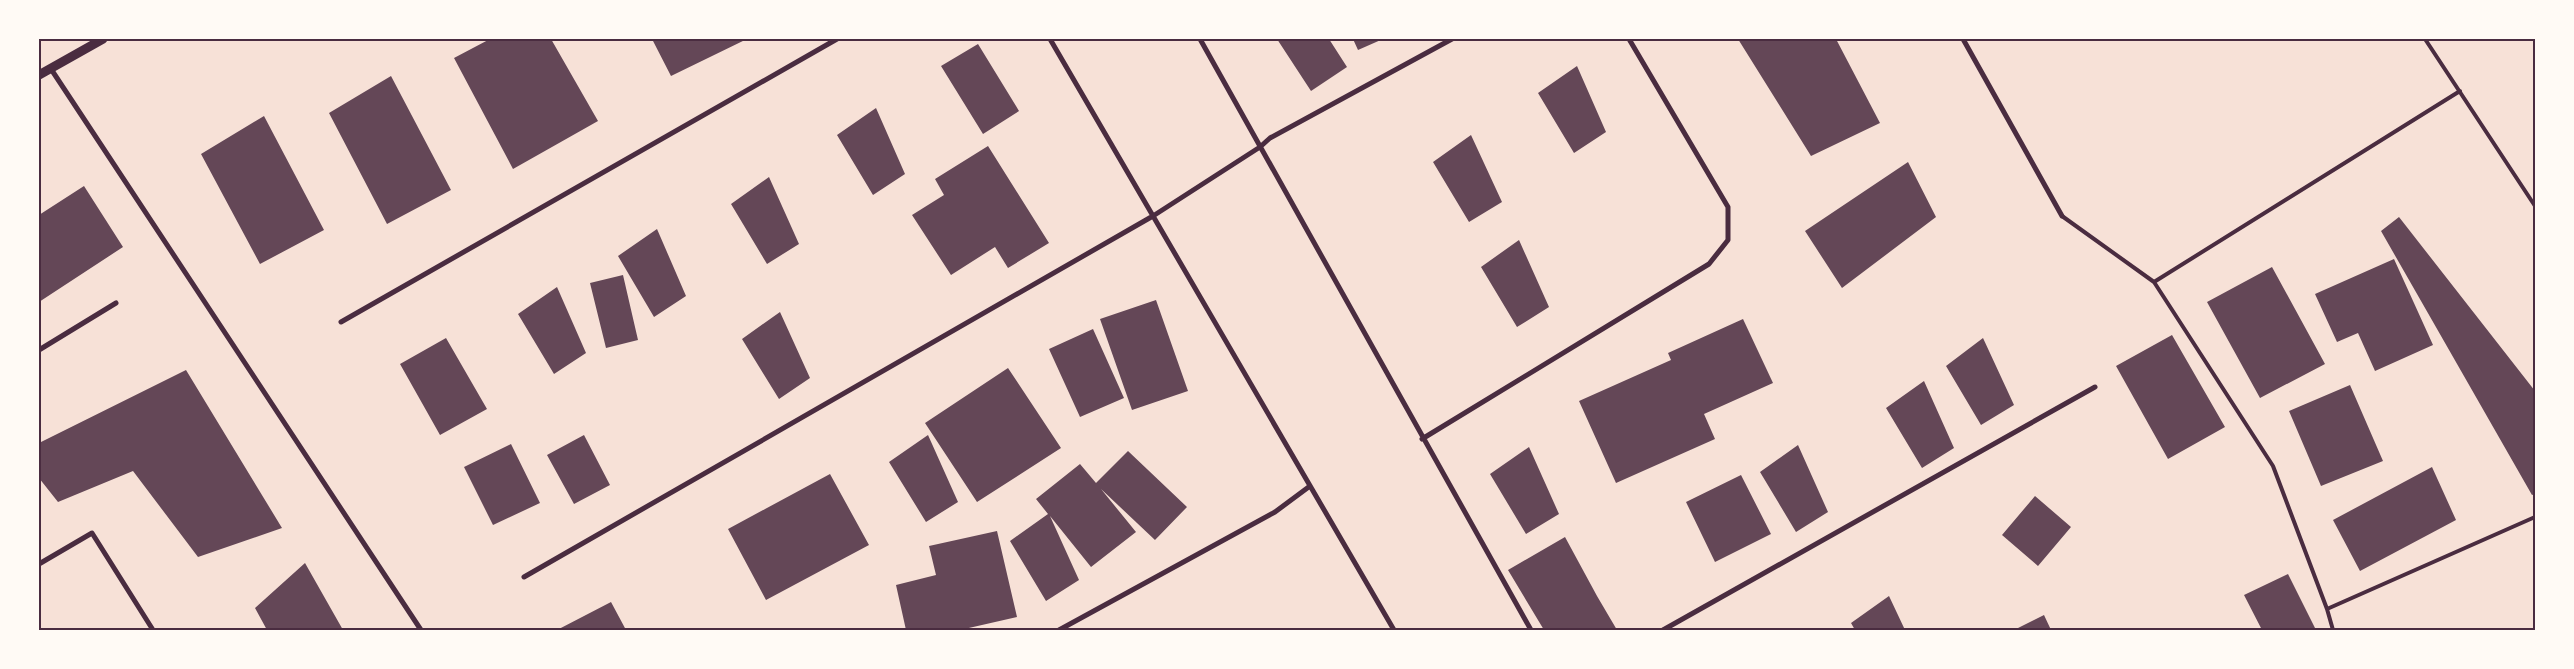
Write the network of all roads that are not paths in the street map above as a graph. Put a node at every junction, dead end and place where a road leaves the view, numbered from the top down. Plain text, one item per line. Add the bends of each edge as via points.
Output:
1 (103, 39) edge
2 (836, 39) edge
3 (1050, 39) edge
4 (1200, 39) edge
5 (1452, 39) edge
6 (1629, 39) edge
7 (1963, 39) edge
8 (2425, 39) edge
9 (51, 69) junction
10 (39, 76) edge
11 (2460, 92) junction
12 (1260, 147) junction
13 (2535, 206) edge
14 (1153, 216) junction
15 (2062, 216) joint
16 (2154, 282) junction
17 (116, 303) dead end
18 (341, 322) dead end
19 (39, 350) edge
20 (2095, 387) dead end
21 (1422, 439) junction
22 (1310, 486) junction
23 (2535, 517) edge
24 (39, 563) edge
25 (524, 577) dead end
26 (2328, 608) junction
27 (153, 630) edge
28 (421, 630) edge
29 (1059, 630) edge
30 (1394, 630) edge
31 (1531, 630) edge
32 (1663, 630) edge
33 (2333, 630) edge

1 - 9 street
2 - 18 street
3 - 14 street
4 - 12 street
5 - 12 street via 1270,138
6 - 21 street via 1728,207 1728,240 1709,264
7 - 15 street
8 - 11 lane
9 - 10 street
9 - 28 street
11 - 13 lane
11 - 16 lane
12 - 14 street
12 - 21 street
14 - 22 street
14 - 25 street
15 - 16 lane
16 - 26 lane via 2273,466
17 - 19 street
20 - 32 street
21 - 31 street
22 - 29 street via 1275,512
22 - 30 street
23 - 26 lane
24 - 27 street via 92,533
26 - 33 lane

